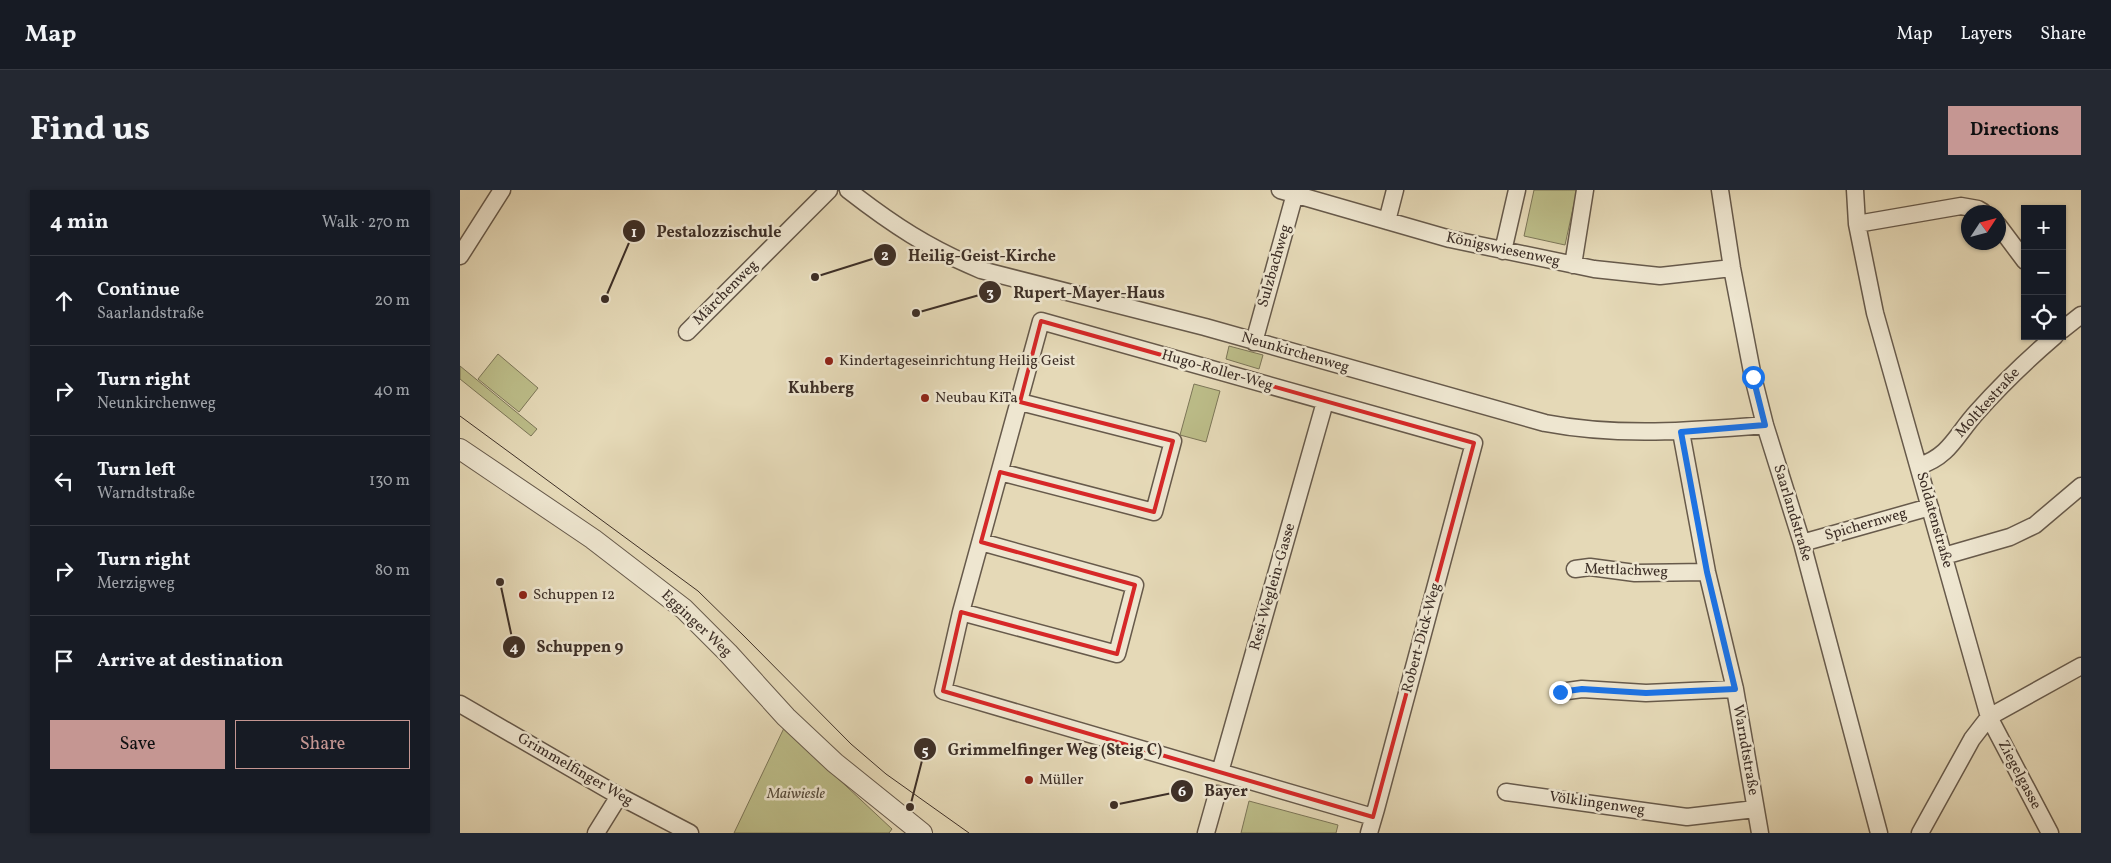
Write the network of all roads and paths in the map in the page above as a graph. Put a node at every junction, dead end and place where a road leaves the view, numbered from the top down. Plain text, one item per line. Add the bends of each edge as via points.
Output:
1 (502, 190) edge
2 (829, 190) edge
3 (848, 190) edge
4 (1395, 190) edge
5 (1517, 190) edge
6 (1585, 190) edge
7 (1720, 190) edge
8 (1855, 190) edge
9 (1291, 191) edge
10 (1961, 206) edge
11 (1387, 221) junction
12 (1857, 224) junction
13 (2006, 236) edge
14 (1503, 251) junction
15 (460, 256) edge
16 (2021, 256) edge
17 (1573, 265) junction
18 (1732, 268) junction
19 (687, 332) dead end
20 (2050, 340) edge
21 (1254, 342) junction
22 (1020, 402) junction
23 (1325, 402) junction
24 (1765, 425) junction
25 (1681, 432) junction
26 (1474, 443) joint
27 (460, 449) edge
28 (1919, 466) junction
29 (1000, 472) junction
30 (2081, 486) edge
31 (1930, 507) junction
32 (981, 542) junction
33 (1802, 543) junction
34 (1944, 556) junction
35 (1575, 569) dead end
36 (1707, 572) junction
37 (962, 612) junction
38 (2081, 666) edge
39 (1735, 689) junction
40 (1560, 692) dead end
41 (460, 704) edge
42 (1989, 717) junction
43 (1220, 772) junction
44 (1506, 792) dead end
45 (1217, 794) dead end
46 (619, 796) junction
47 (1755, 809) junction
48 (1371, 825) edge
49 (1688, 825) edge
50 (912, 830) edge
51 (596, 833) edge
52 (690, 833) edge
53 (1206, 833) edge
54 (1760, 833) edge
55 (1879, 833) edge
56 (1920, 833) edge
57 (2050, 833) edge

1 - 15 street
2 - 19 street, Märchenweg
3 - 21 street, Neunkirchenweg via 913,238 981,270
4 - 11 street
5 - 14 street
6 - 17 street
7 - 18 street, Saarlandstraße
8 - 12 street, Soldatenstraße
9 - 11 street, Königswiesenweg
9 - 21 street, Sulzbachweg
10 - 12 street
11 - 14 street, Königswiesenweg
12 - 28 street, Soldatenstraße via 1875,313
13 - 16 street
14 - 17 street, Königswiesenweg
17 - 18 street, Königswiesenweg via 1660,276
18 - 24 street, Saarlandstraße
20 - 28 street, Moltkestraße via 2026,360 1975,414 1944,454
21 - 25 street, Neunkirchenweg via 1545,423 1597,430
22 - 23 street, Hugo-Roller-Weg via 1041,321
22 - 29 street, Hugo-Roller-Weg
22 - 29 street via 1173,441 1154,512
23 - 26 street, Hugo-Roller-Weg
23 - 43 street, Resi-Weglein-Gasse
24 - 25 street, Neunkirchenweg
24 - 33 street, Saarlandstraße
25 - 36 street, Warndtstraße
26 - 48 street, Robert-Dick-Weg
27 - 50 street, Egginger Weg via 593,539 684,609 786,717
28 - 31 street, Soldatenstraße
29 - 32 street, Hugo-Roller-Weg
30 - 34 street via 2035,525 2010,537
31 - 33 street, Spichernweg
31 - 34 street, Soldatenstraße
32 - 37 street, Hugo-Roller-Weg
32 - 37 street via 1135,585 1117,654
33 - 55 street, Saarlandstraße
34 - 42 street, Soldatenstraße
35 - 36 street, Mettlachweg via 1590,567 1635,573
36 - 39 street, Warndtstraße
37 - 43 street, Hugo-Roller-Weg via 943,691
38 - 42 street
39 - 40 street via 1646,693 1582,689
39 - 47 street, Warndtstraße
41 - 46 street, Grimmelfinger Weg
42 - 56 street via 1972,739
42 - 57 street, Ziegelgasse
43 - 48 street, Hugo-Roller-Weg
44 - 49 street, Völklingenweg
45 - 53 street
46 - 51 street
46 - 52 street, Grimmelfinger Weg
47 - 49 street, Völklingenweg
47 - 54 street, Warndtstraße

